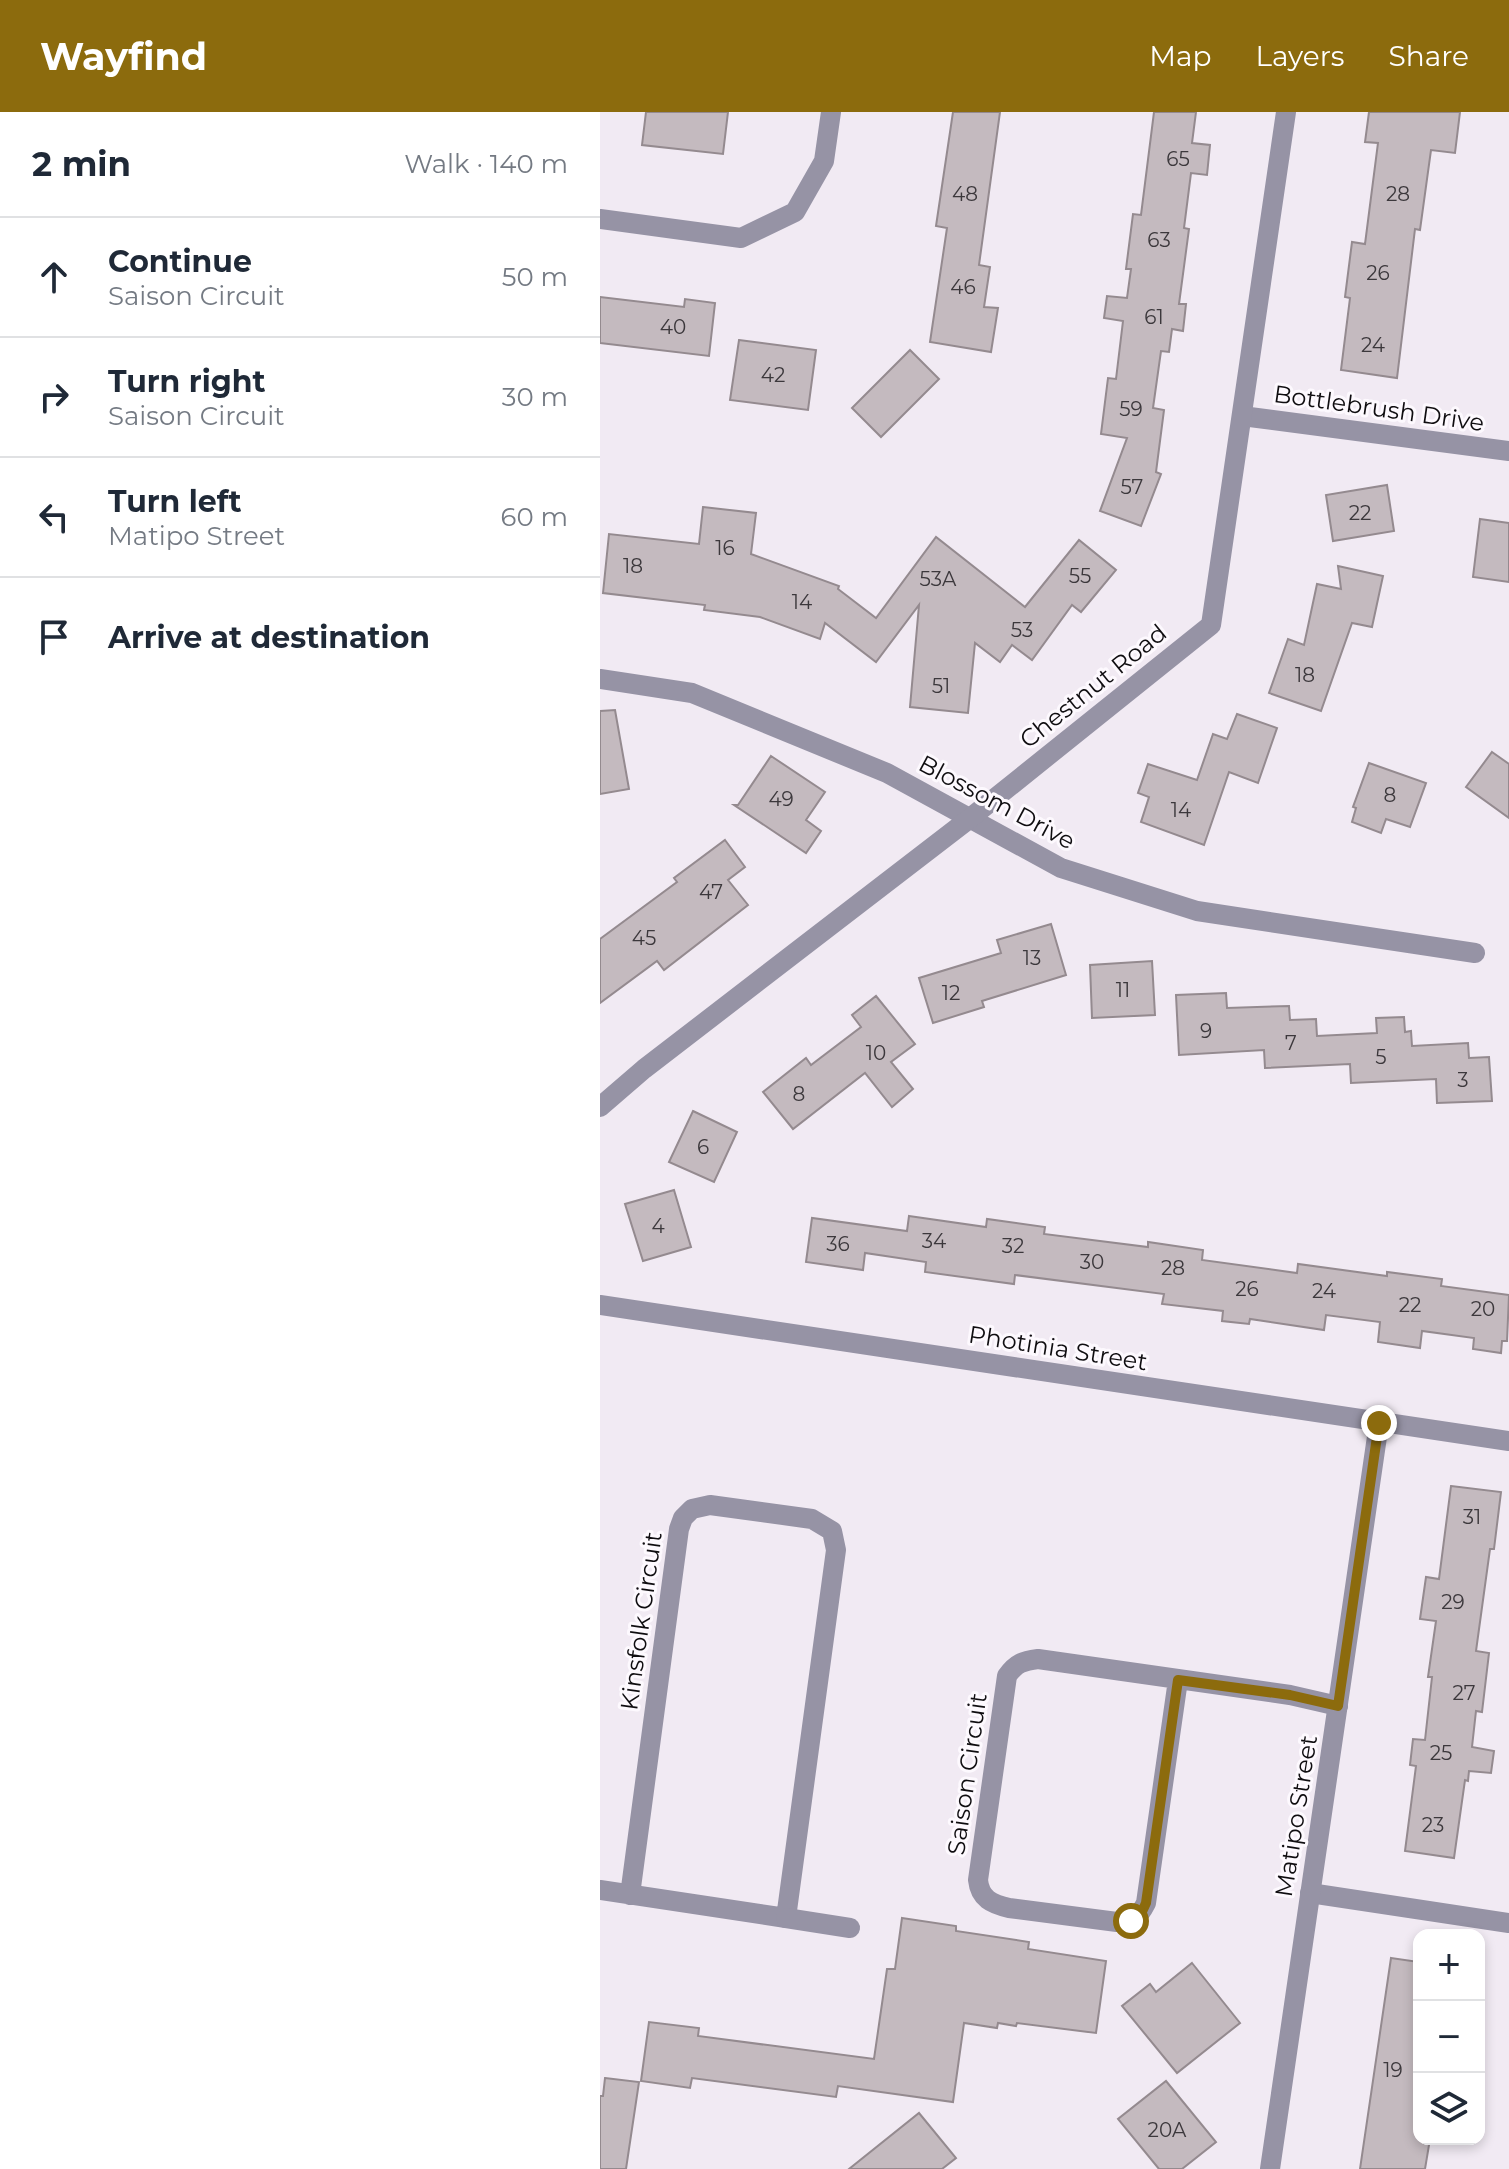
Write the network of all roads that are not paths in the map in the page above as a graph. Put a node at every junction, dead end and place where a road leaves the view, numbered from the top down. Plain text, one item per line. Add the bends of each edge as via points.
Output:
1 (831, 112) edge
2 (1286, 112) edge
3 (600, 219) edge
4 (1242, 416) junction
5 (1509, 451) edge
6 (600, 679) edge
7 (969, 819) junction
8 (1475, 953) dead end
9 (600, 1107) edge
10 (600, 1305) edge
11 (1379, 1423) junction
12 (1509, 1441) edge
13 (1178, 1680) junction
14 (1338, 1706) junction
15 (600, 1890) edge
16 (1310, 1893) junction
17 (630, 1895) junction
18 (786, 1918) junction
19 (1509, 1923) edge
20 (850, 1928) dead end
21 (1270, 2169) edge

1 - 3 street via 824,161 795,212 741,238
2 - 4 street, Chestnut Road
4 - 5 street, Bottlebrush Drive
4 - 7 street, Chestnut Road via 1211,625
6 - 7 street, Blossom Drive via 692,693 887,773
7 - 8 street, Blossom Drive via 1061,868 1197,911
7 - 9 street, Chestnut Road
10 - 11 street, Photinia Street
11 - 12 street, Photinia Street
11 - 14 street, Matipo Street
13 - 13 street, Saison Circuit via 1038,1659 1013,1667 1007,1676 978,1880 984,1898 1009,1908 1117,1922 1140,1916
13 - 14 street, Saison Circuit
14 - 16 street, Matipo Street
15 - 17 street
16 - 19 street
16 - 21 street, Matipo Street
17 - 18 street
17 - 18 street, Kinsfolk Circuit via 683,1518 692,1509 710,1505 812,1519 832,1531 836,1550
18 - 20 street

